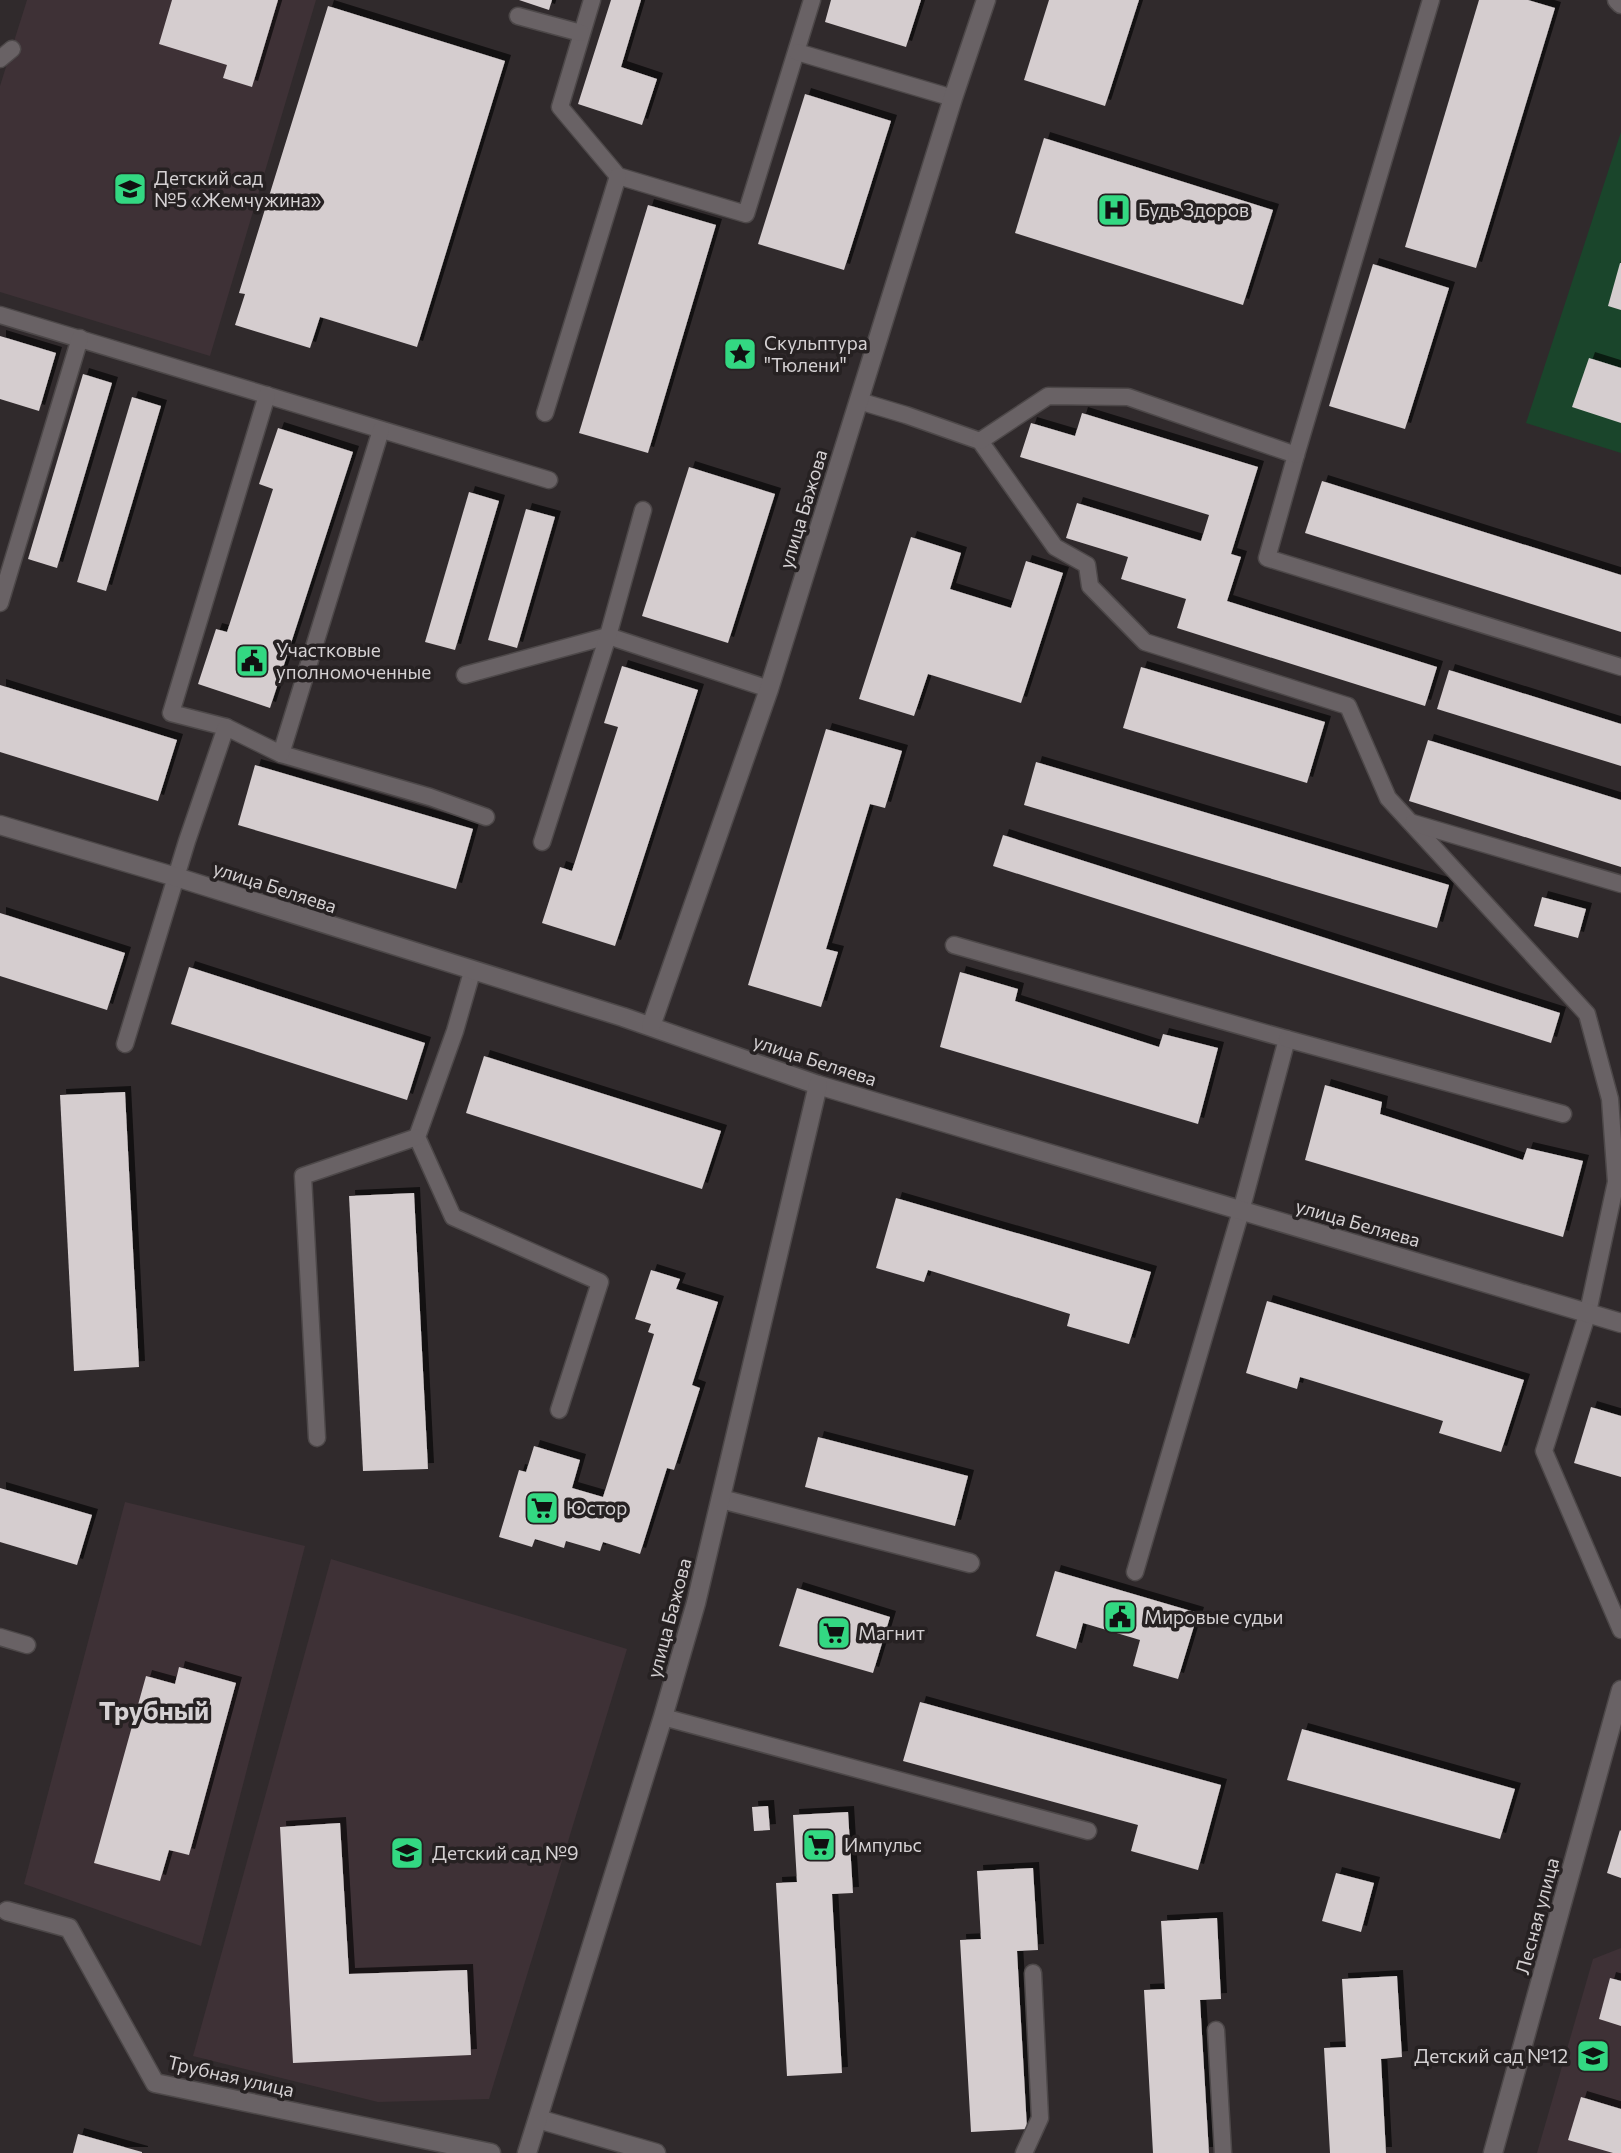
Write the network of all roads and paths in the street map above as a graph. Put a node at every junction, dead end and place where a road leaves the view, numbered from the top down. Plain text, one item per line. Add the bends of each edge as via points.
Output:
1 (592, 0) edge
2 (812, 0) edge
3 (986, 0) edge
4 (1431, 0) edge
5 (1617, 0) edge
6 (1621, 4) edge
7 (519, 16) dead end
8 (581, 33) junction
9 (797, 52) junction
10 (953, 98) junction
11 (618, 176) junction
12 (0, 315) edge
13 (80, 338) junction
14 (267, 395) junction
15 (859, 401) junction
16 (545, 413) dead end
17 (381, 430) junction
18 (981, 441) junction
19 (1296, 455) junction
20 (549, 480) dead end
21 (643, 510) dead end
22 (0, 603) edge
23 (608, 636) junction
24 (1621, 667) edge
25 (465, 675) dead end
26 (769, 689) junction
27 (226, 727) junction
28 (281, 754) junction
29 (486, 817) dead end
30 (1411, 822) junction
31 (0, 825) edge
32 (542, 842) dead end
33 (176, 877) junction
34 (1621, 884) edge
35 (954, 945) dead end
36 (471, 972) junction
37 (651, 1026) junction
38 (1287, 1039) junction
39 (125, 1044) dead end
40 (818, 1085) junction
41 (1563, 1114) dead end
42 (417, 1137) junction
43 (1241, 1211) junction
44 (1588, 1312) junction
45 (1621, 1323) edge
46 (559, 1410) dead end
47 (317, 1437) dead end
48 (721, 1499) junction
49 (970, 1563) dead end
50 (1135, 1572) dead end
51 (1621, 1630) edge
52 (0, 1637) edge
53 (27, 1645) dead end
54 (1621, 1690) edge
55 (663, 1717) junction
56 (1088, 1831) dead end
57 (3, 1910) edge
58 (1032, 1973) dead end
59 (1216, 2030) dead end
60 (538, 2119) junction
61 (491, 2153) edge
62 (527, 2153) edge
63 (656, 2153) edge
64 (1024, 2153) edge
65 (1223, 2153) edge
66 (1493, 2153) edge

1 - 8 lane
2 - 9 lane
3 - 10 street, улица Бажова
4 - 19 lane
5 - 6 street
7 - 8 lane
8 - 11 lane via 560,107
9 - 10 lane
9 - 11 lane via 746,214
10 - 15 street, улица Бажова
11 - 16 lane
12 - 13 lane
13 - 14 lane
13 - 22 lane
14 - 17 lane
14 - 27 lane via 171,713
15 - 18 lane
15 - 26 street, улица Бажова
17 - 20 lane
17 - 28 lane
18 - 19 lane via 1048,396 1128,397
18 - 30 lane via 1055,547 1087,565 1090,586 1145,642 1348,706 1388,797
19 - 24 lane via 1267,558
21 - 23 lane
23 - 25 lane
23 - 26 lane
23 - 32 lane
26 - 37 street, улица Бажова
27 - 28 lane
27 - 33 lane
28 - 29 lane
30 - 34 lane
30 - 44 lane via 1587,1014 1610,1099 1616,1182
31 - 33 street, улица Беляева
33 - 36 street, улица Беляева
33 - 39 lane
35 - 38 lane
36 - 37 street, улица Беляева
36 - 42 lane
37 - 40 street, улица Беляева
38 - 41 lane
38 - 43 lane
40 - 43 street, улица Беляева
40 - 48 street, улица Бажова
42 - 46 lane via 453,1217 600,1282
42 - 47 lane via 303,1176
43 - 44 street, улица Беляева
43 - 50 lane
44 - 45 street, улица Беляева
44 - 51 lane via 1544,1451
48 - 49 street
48 - 55 street, улица Бажова
52 - 53 lane
54 - 66 street, Лесная улица
55 - 56 lane
55 - 60 street, улица Бажова
57 - 61 street, Трубная улица via 69,1928 155,2083
58 - 64 lane via 1040,2118
59 - 65 lane
60 - 62 street, улица Бажова
60 - 63 street

